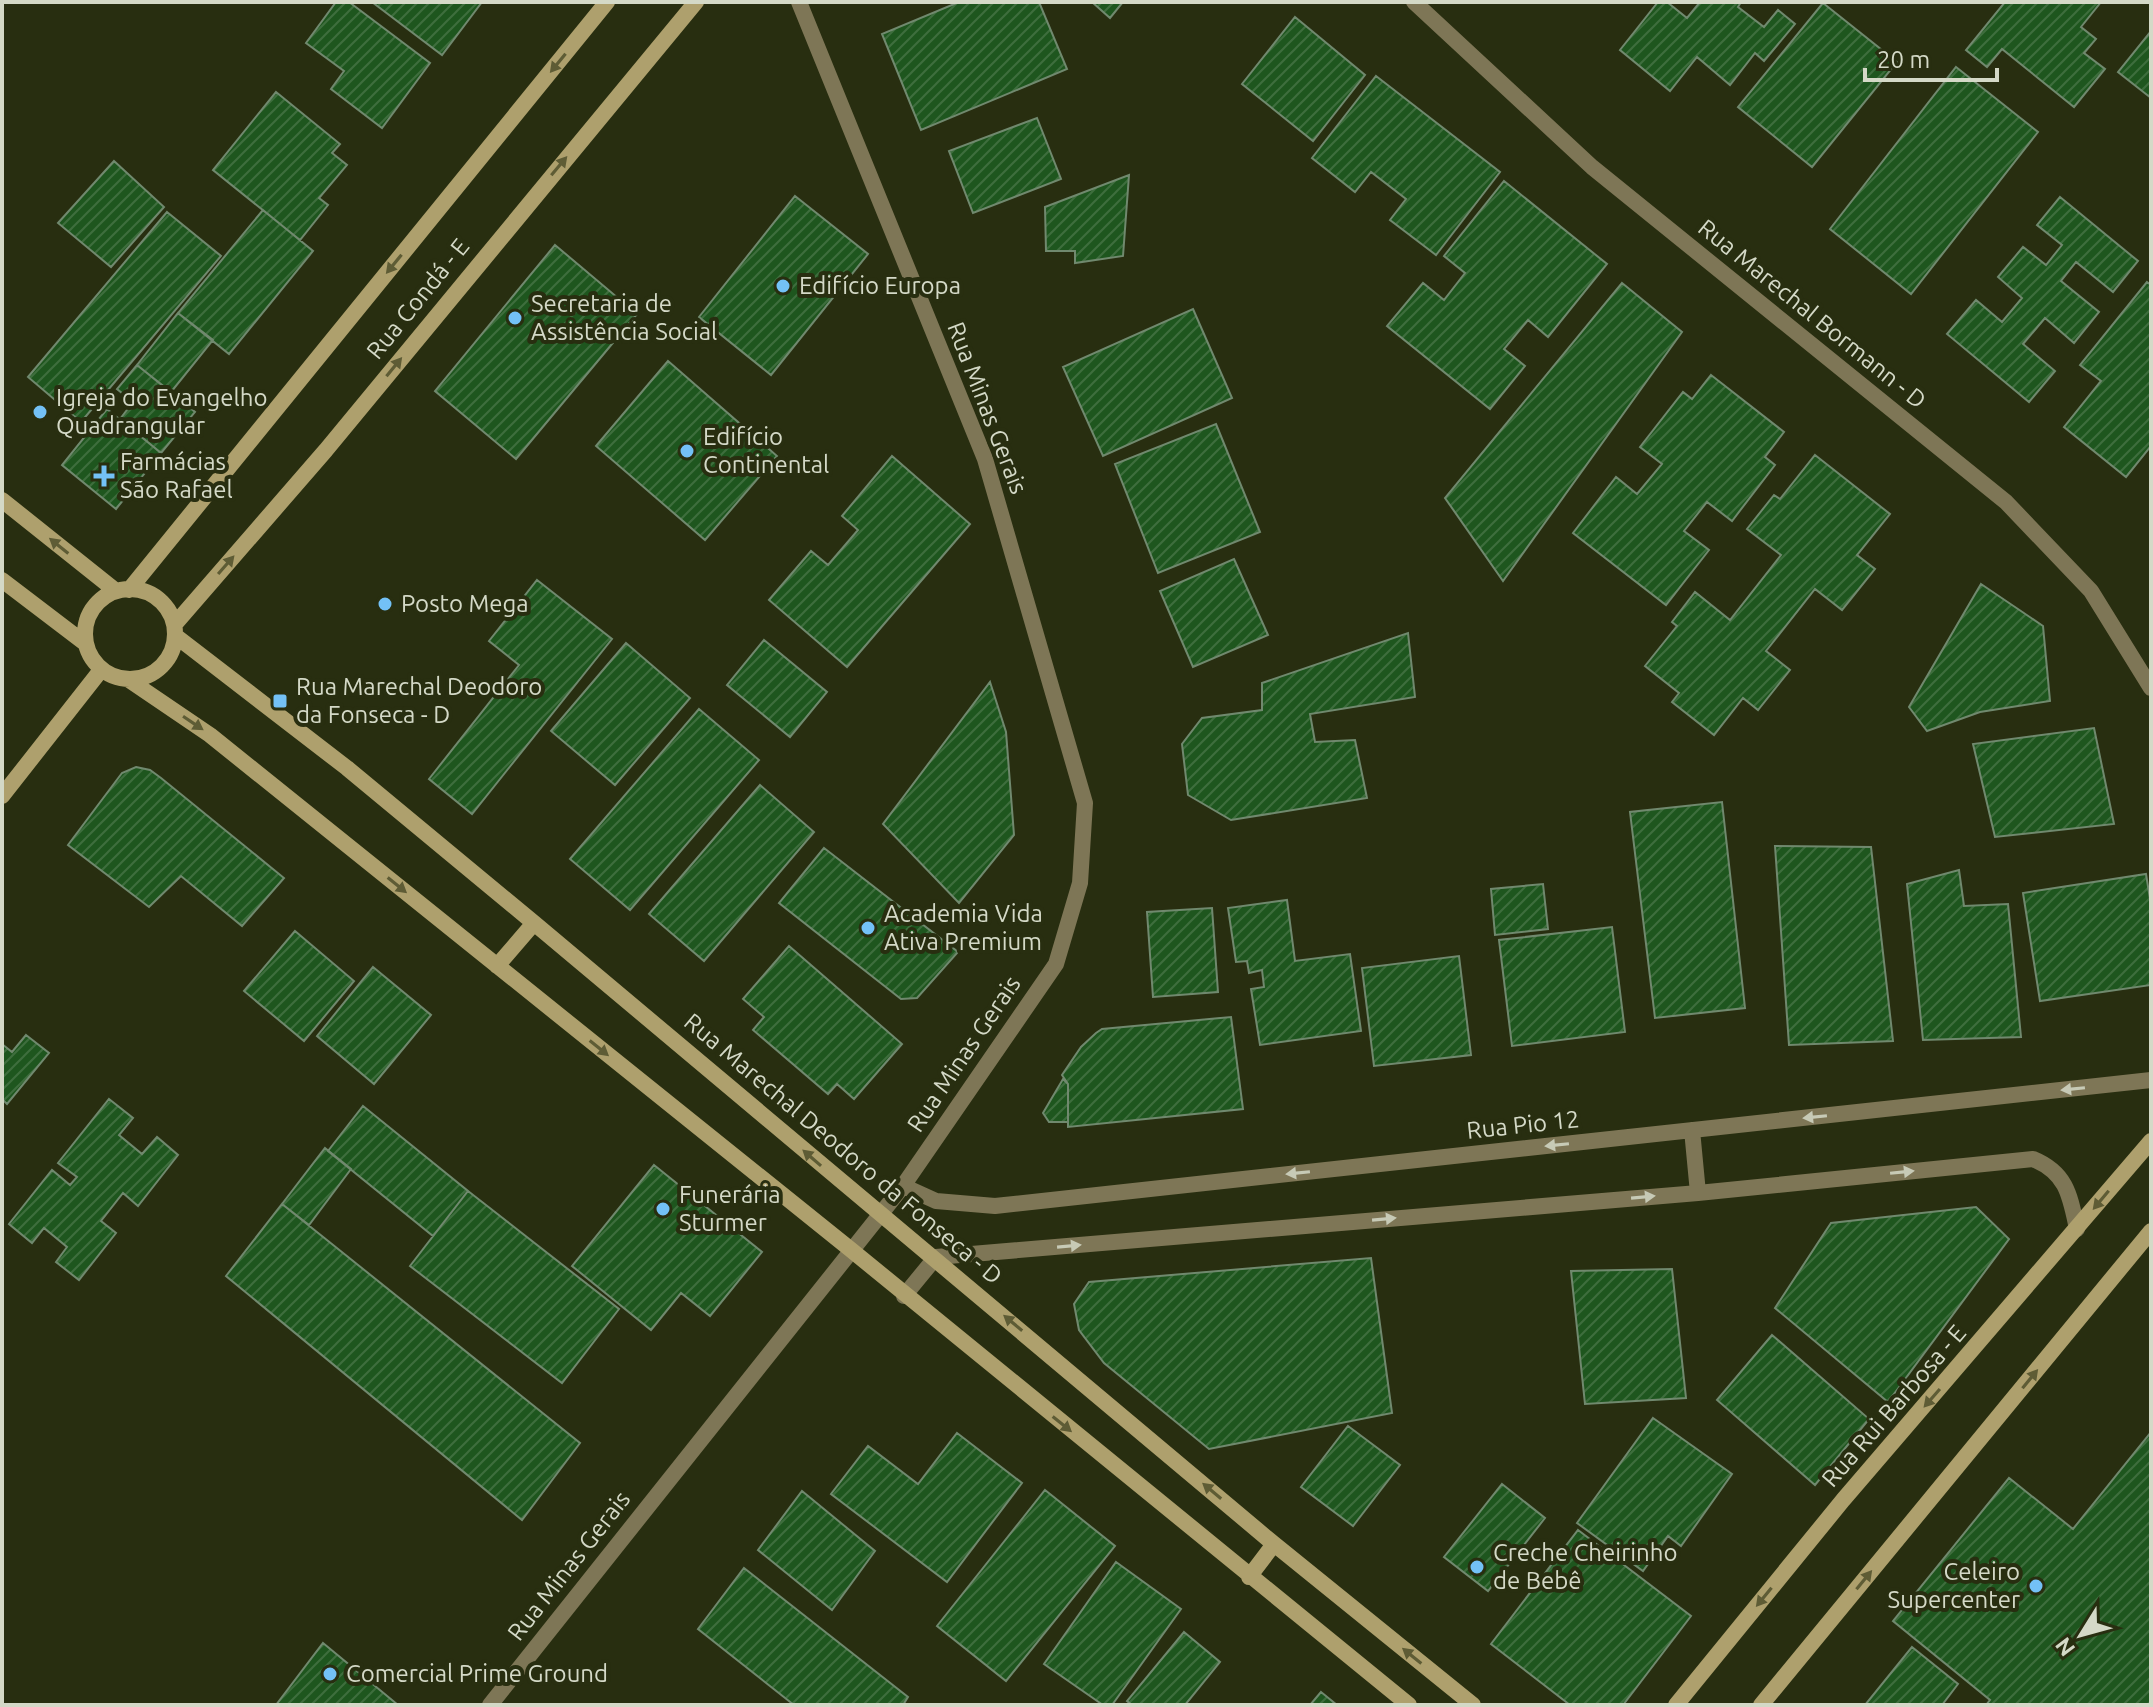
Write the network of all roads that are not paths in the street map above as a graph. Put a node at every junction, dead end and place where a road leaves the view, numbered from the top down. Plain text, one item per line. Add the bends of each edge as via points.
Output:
1 (607, 2) edge
2 (696, 2) edge
3 (799, 2) edge
4 (1414, 2) edge
5 (2, 500) edge
6 (2, 580) edge
7 (123, 591) junction
8 (176, 630) junction
9 (86, 644) junction
10 (101, 670) junction
11 (129, 680) junction
12 (2151, 688) edge
13 (2, 796) edge
14 (534, 923) junction
15 (497, 966) junction
16 (2151, 1080) edge
17 (1692, 1130) junction
18 (2151, 1141) edge
19 (903, 1186) junction
20 (1698, 1193) junction
21 (881, 1211) junction
22 (2077, 1229) junction
23 (2151, 1231) edge
24 (850, 1249) junction
25 (936, 1257) junction
26 (904, 1296) junction
27 (1274, 1544) junction
28 (1249, 1577) junction
29 (490, 1705) edge
30 (1409, 1705) edge
31 (1473, 1705) edge
32 (1676, 1705) edge
33 (1761, 1705) edge

1 -> 7 street, Rua Condá - E
8 -> 2 street, Rua Condá - E
3 - 19 street, Rua Minas Gerais via 985,459 1085,803 1080,883 1056,964
4 - 12 street, Rua Marechal Bormann - D via 1592,167 2006,502 2091,591
7 -> 5 street
6 - 9 street
7 - 8 street via 150,593 163,602
7 - 9 street via 90,615
8 - 11 street via 155,670
8 - 14 street, Rua Marechal Deodoro da Fonseca - D
9 - 10 street
10 - 11 street
10 - 13 street
11 -> 15 street via 210,735
14 - 15 street
21 -> 14 street, Rua Marechal Deodoro da Fonseca - D
15 -> 24 street
16 -> 17 street, Rua Pio 12
17 -> 19 street, Rua Pio 12 via 995,1206 936,1201
17 - 20 street
18 -> 22 street, Rua Rui Barbosa - E
19 - 21 street, Rua Minas Gerais
20 -> 22 street via 2033,1159 2053,1167 2070,1196
25 -> 20 street
21 - 24 street, Rua Minas Gerais
21 - 25 street, Rua Marechal Deodoro da Fonseca - D
22 -> 32 street, Rua Rui Barbosa - E via 1843,1500
33 -> 23 street
24 - 26 street
24 - 29 street, Rua Minas Gerais
25 - 26 street
27 -> 25 street, Rua Marechal Deodoro da Fonseca - D
26 -> 28 street
27 - 28 street
31 -> 27 street, Rua Marechal Deodoro da Fonseca - D
28 - 30 street

